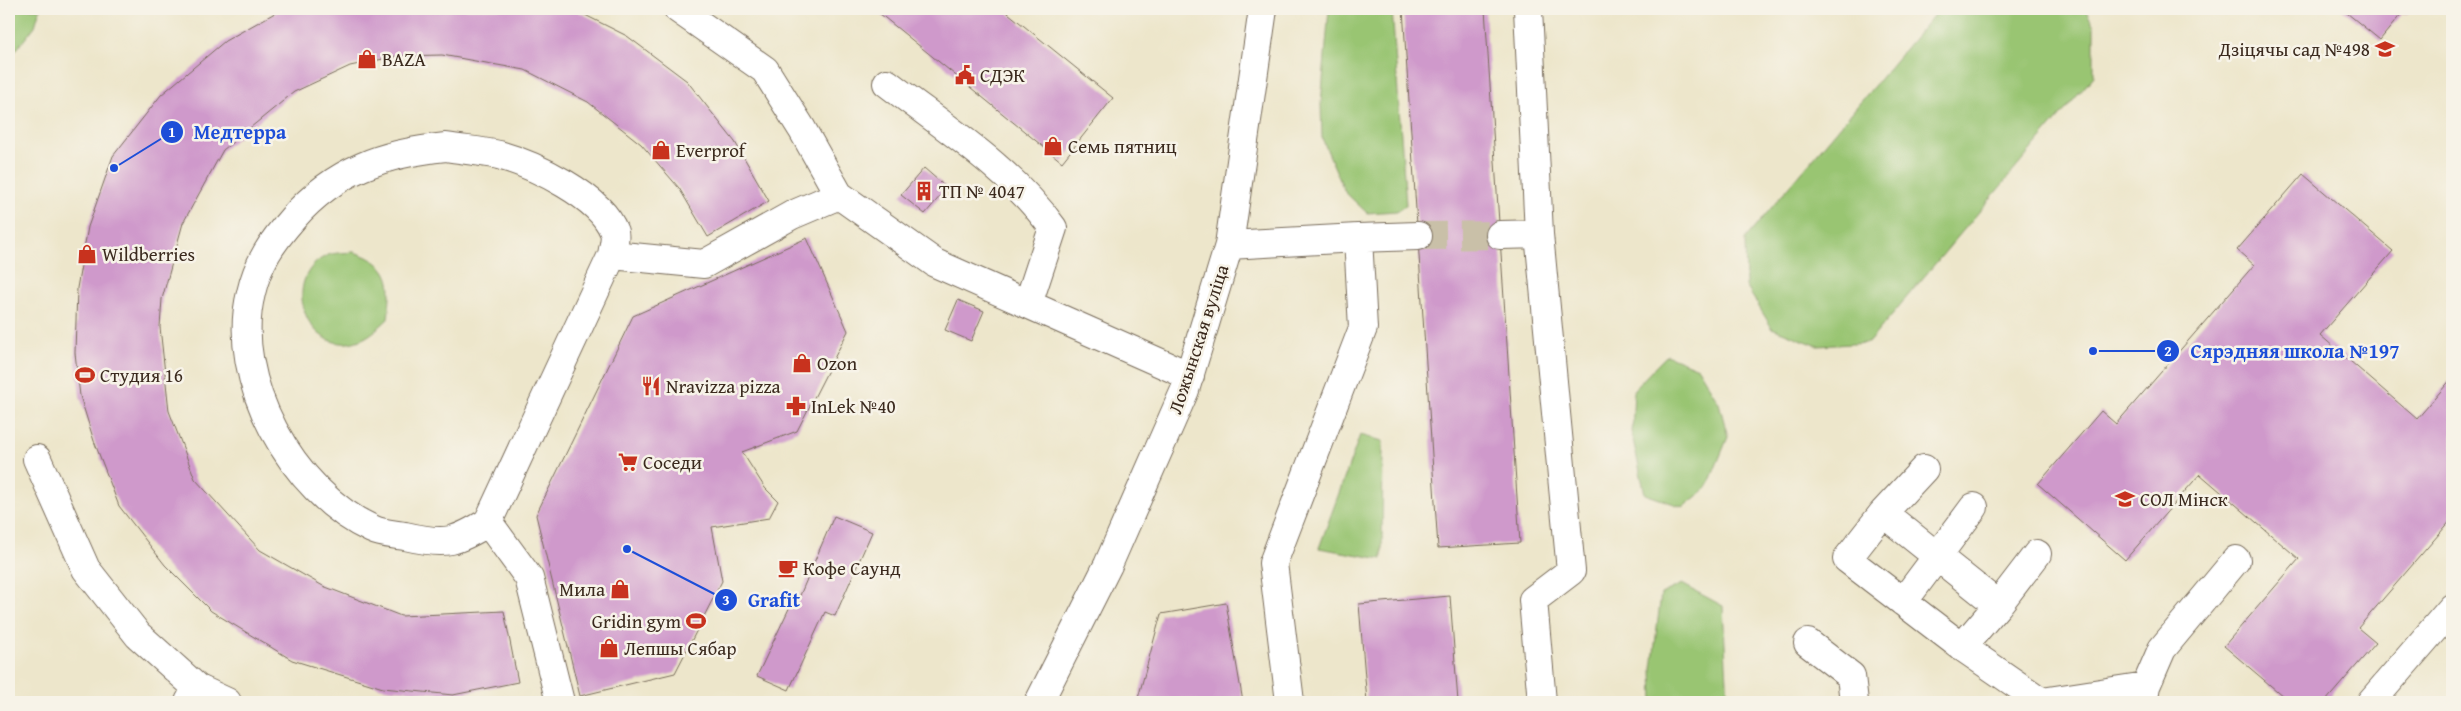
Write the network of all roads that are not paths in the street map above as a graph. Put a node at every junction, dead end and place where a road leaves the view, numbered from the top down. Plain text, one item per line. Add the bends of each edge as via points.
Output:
1 (678, 9) edge
2 (1263, 9) edge
3 (1528, 9) edge
4 (887, 83) dead end
5 (839, 195) junction
6 (1539, 234) junction
7 (1500, 235) tunnel mouth
8 (1418, 236) tunnel mouth
9 (1358, 238) junction
10 (1229, 245) junction
11 (612, 255) junction
12 (1028, 304) junction
13 (1190, 376) junction
14 (37, 459) dead end
15 (1924, 469) dead end
16 (1974, 506) dead end
17 (1883, 513) junction
18 (488, 522) junction
19 (2037, 554) dead end
20 (1938, 555) junction
21 (2236, 560) dead end
22 (1903, 602) junction
23 (1998, 604) junction
24 (2452, 608) edge
25 (1808, 643) dead end
26 (1962, 647) junction
27 (2145, 694) edge
28 (193, 695) edge
29 (227, 702) edge
30 (560, 702) edge
31 (1039, 702) edge
32 (1290, 702) edge
33 (1542, 702) edge
34 (1854, 702) edge
35 (2371, 702) edge

1 - 5 street via 765,70
2 - 10 street, Ложынская вуліца
3 - 6 street
4 - 12 street via 989,162 1038,207 1053,228
5 - 11 street via 792,216 704,264
5 - 12 street via 935,263
6 - 7 street
6 - 33 street via 1571,571 1533,600
8 - 9 street
9 - 10 street
9 - 32 street via 1363,328 1273,563
10 - 13 street, Ложынская вуліца
11 - 18 street
11 - 18 street via 614,233 599,209 582,194 499,156 446,147 410,151 372,162 333,180 306,203 263,257 250,294 247,329 252,375 263,407 289,458 323,497 373,530 450,540
12 - 13 street
13 - 31 street, Ложынская вуліца via 1108,565
14 - 28 street via 86,569 138,635
15 - 17 street
16 - 20 street
17 - 20 street
17 - 22 street via 1847,558
18 - 30 street via 529,578
19 - 23 street
20 - 22 street
20 - 23 street
21 - 27 street via 2162,650
22 - 26 street
23 - 26 street
24 - 35 street
25 - 34 street via 1851,676
26 - 27 street via 2042,702
28 - 29 street

